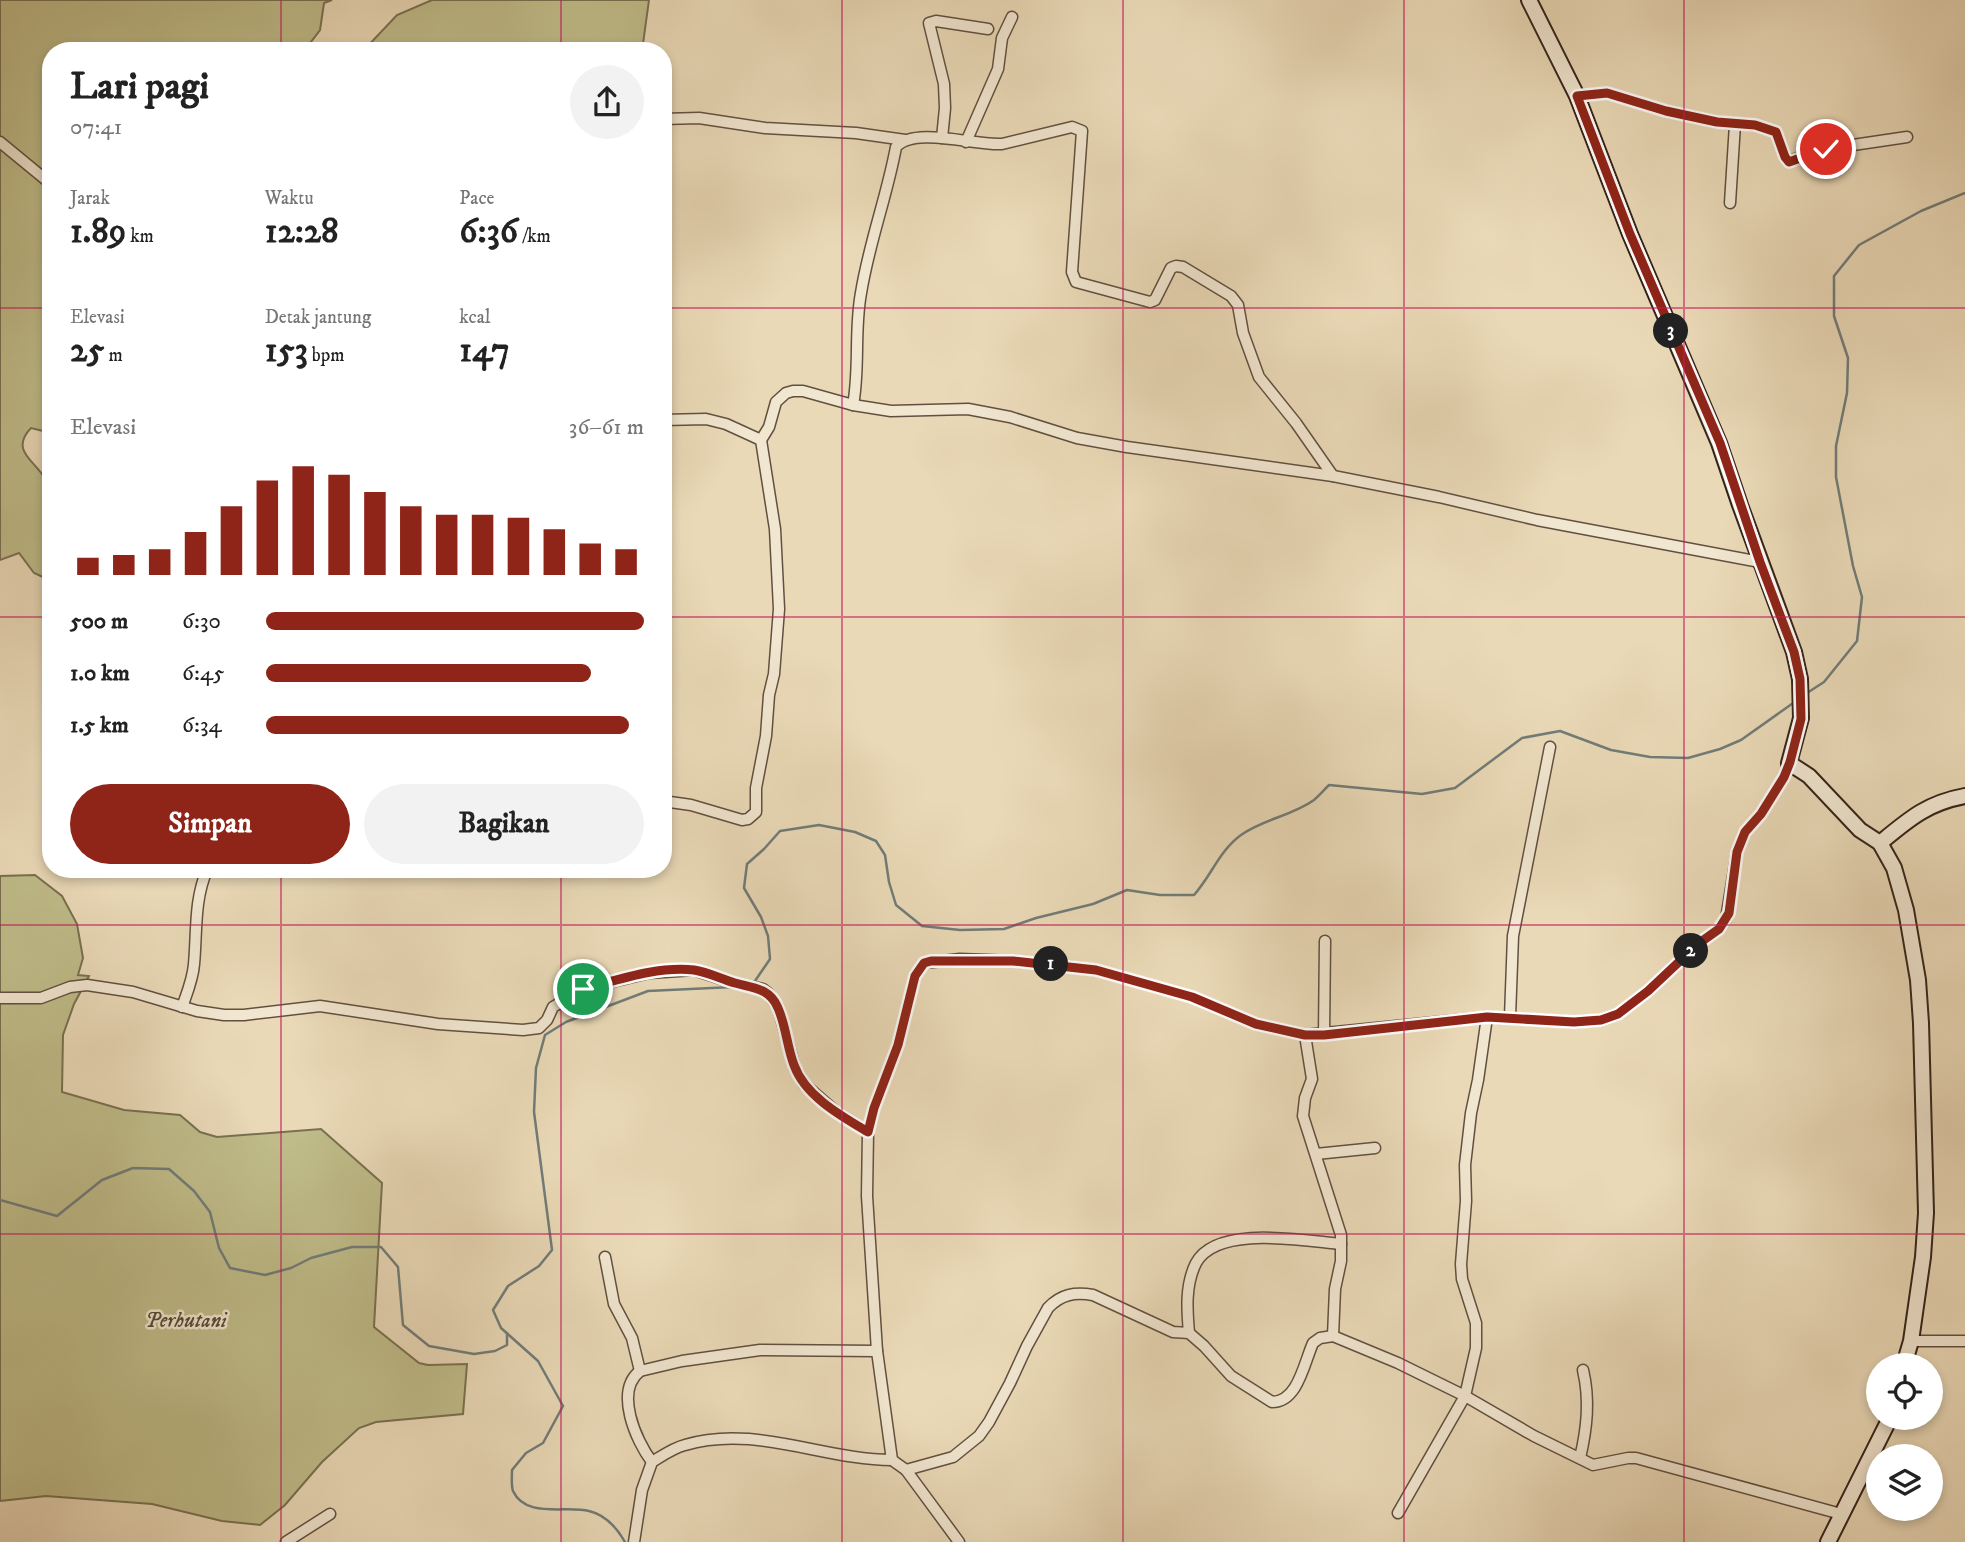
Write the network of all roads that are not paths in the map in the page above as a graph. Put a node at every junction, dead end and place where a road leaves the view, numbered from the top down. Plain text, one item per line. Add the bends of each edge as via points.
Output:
1 (1529, 0) edge
2 (1012, 17) dead end
3 (988, 29) dead end
4 (1577, 96) junction
5 (672, 119) edge
6 (1735, 124) junction
7 (1907, 137) dead end
8 (942, 138) junction
9 (905, 139) junction
10 (0, 142) edge
11 (966, 142) junction
12 (42, 177) edge
13 (1730, 203) dead end
14 (853, 405) junction
15 (672, 420) edge
16 (761, 440) junction
17 (1334, 476) junction
18 (1760, 562) junction
19 (1550, 747) dead end
20 (1790, 762) junction
21 (1965, 796) edge
22 (672, 802) edge
23 (1880, 843) junction
24 (203, 878) edge
25 (1325, 941) dead end
26 (0, 998) edge
27 (182, 1007) junction
28 (1487, 1017) junction
29 (1510, 1017) junction
30 (1305, 1035) junction
31 (1324, 1035) junction
32 (868, 1132) junction
33 (1375, 1148) dead end
34 (1316, 1154) junction
35 (1341, 1244) junction
36 (605, 1257) dead end
37 (1189, 1334) junction
38 (1333, 1336) junction
39 (1911, 1341) junction
40 (1965, 1341) edge
41 (877, 1351) junction
42 (1908, 1353) edge
43 (1583, 1370) dead end
44 (640, 1371) junction
45 (1465, 1396) junction
46 (1885, 1430) edge
47 (1580, 1458) junction
48 (892, 1460) junction
49 (652, 1462) junction
50 (906, 1470) junction
51 (1398, 1513) dead end
52 (330, 1514) dead end
53 (1841, 1514) junction
54 (286, 1542) edge
55 (634, 1542) edge
56 (959, 1542) edge
57 (1828, 1542) edge

1 - 4 street
2 - 11 street via 1002,38 998,69
3 - 8 street via 929,23 944,84
4 - 6 street via 1607,93 1666,111
4 - 18 street via 1630,234 1720,443
5 - 9 street
6 - 7 street via 1776,132 1789,162 1826,149
6 - 13 street
8 - 9 street
8 - 11 street
9 - 14 street via 897,147 860,295
10 - 12 street
11 - 17 street via 1002,144 1072,127 1082,131 1072,272 1076,282 1150,302 1176,265 1231,296 1259,377
14 - 16 street via 793,391 776,402
14 - 17 street via 891,411 978,411 1102,443
15 - 16 street via 706,419
16 - 22 street via 775,529 779,609 756,812 742,820
17 - 18 street
18 - 20 street via 1794,652 1801,719
19 - 29 street via 1513,936
20 - 23 street via 1860,830
20 - 29 street via 1761,814 1745,832 1737,852 1729,913 1719,929 1618,1014 1589,1022
21 - 23 street via 1943,800 1915,814
23 - 39 street via 1901,889 1921,1023 1926,1213
24 - 27 street via 195,920 194,965
25 - 31 street
26 - 27 street via 41,998 87,985 133,992
27 - 32 street via 244,1015 320,1006 438,1024 523,1030 539,1028 553,1007 583,989 649,973 694,970 763,989 778,1007 804,1084
28 - 29 street
28 - 31 street
28 - 45 street via 1465,1165 1461,1264 1476,1323 1476,1348
30 - 31 street
30 - 32 street via 1256,1024 1192,997 1096,970 1026,962 931,961 915,976 898,1045
30 - 34 street via 1312,1079 1303,1116
32 - 41 street via 867,1196
33 - 34 street
34 - 35 street
35 - 37 street via 1235,1239 1214,1247 1198,1261 1190,1280
35 - 38 street
36 - 44 street via 614,1304 632,1338
37 - 38 street via 1231,1376 1272,1402 1286,1400 1293,1393 1313,1343
37 - 50 street via 1173,1332 1093,1295 1058,1298 1048,1308 979,1436 953,1457
38 - 45 street
39 - 40 street
39 - 42 street
41 - 44 street via 760,1350
41 - 48 street
43 - 47 street via 1588,1405
44 - 49 street via 630,1386 629,1411 641,1448
45 - 47 street
45 - 51 street
46 - 53 street
47 - 53 street via 1593,1465 1636,1458
48 - 49 street via 765,1441 717,1439 684,1445
48 - 50 street
49 - 55 street via 642,1490
50 - 56 street
52 - 54 street
53 - 57 street

